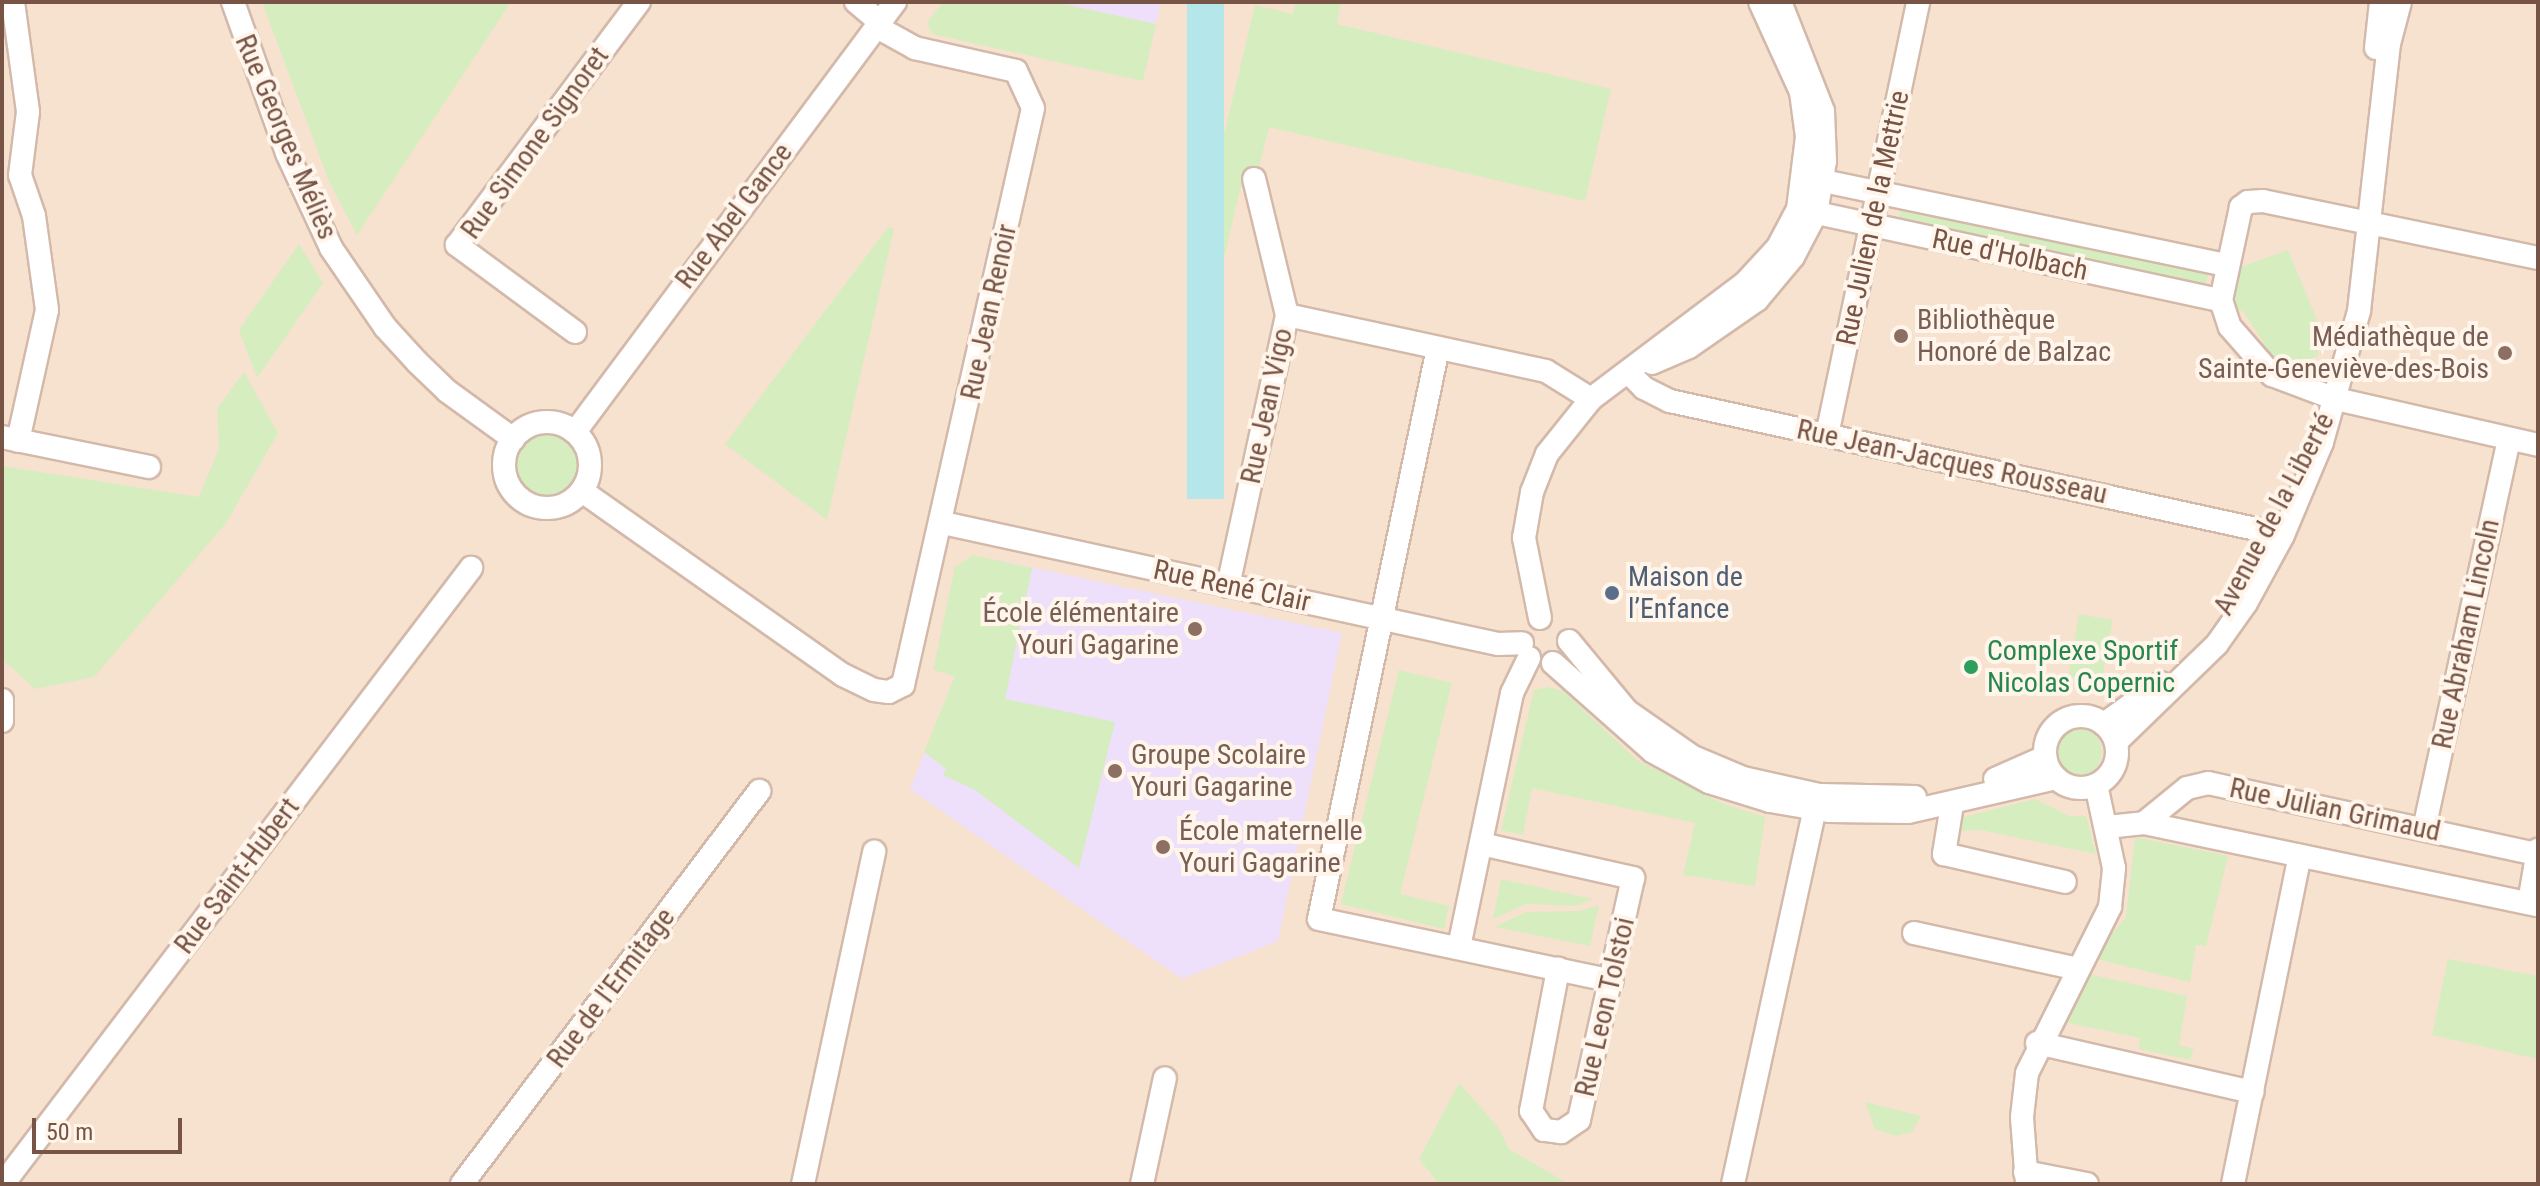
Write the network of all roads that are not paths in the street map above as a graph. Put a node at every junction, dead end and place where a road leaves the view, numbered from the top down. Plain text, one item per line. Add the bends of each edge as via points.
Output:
1 (13, 2) edge
2 (233, 2) edge
3 (639, 2) edge
4 (856, 2) edge
5 (895, 2) edge
6 (1760, 2) edge
7 (1780, 2) edge
8 (1918, 2) edge
9 (2400, 2) edge
10 (2384, 17) edge
11 (878, 25) junction
12 (1254, 179) dead end
13 (1814, 179) junction
14 (1880, 190) junction
15 (1807, 211) junction
16 (2371, 224) junction
17 (1872, 225) junction
18 (2538, 258) edge
19 (2227, 265) junction
20 (2221, 300) junction
21 (1287, 315) junction
22 (575, 332) dead end
23 (1438, 348) junction
24 (1629, 373) junction
25 (1591, 399) junction
26 (2336, 399) junction
27 (575, 432) junction
28 (1827, 435) junction
29 (10, 439) edge
30 (513, 439) junction
31 (2509, 439) junction
32 (2538, 445) edge
33 (149, 467) dead end
34 (582, 491) junction
35 (943, 523) junction
36 (2276, 534) junction
37 (471, 568) dead end
38 (1228, 586) junction
39 (1380, 618) junction
40 (1540, 618) junction
41 (1569, 641) junction
42 (1526, 650) junction
43 (1553, 663) junction
44 (2, 700) edge
45 (2, 721) edge
46 (2110, 733) junction
47 (2045, 757) junction
48 (2056, 778) junction
49 (2096, 785) junction
50 (759, 791) dead end
51 (1952, 805) junction
52 (1815, 809) junction
53 (2144, 823) junction
54 (2107, 827) junction
55 (2424, 829) junction
56 (1481, 844) junction
57 (874, 852) dead end
58 (2538, 852) edge
59 (2300, 856) junction
60 (2065, 882) dead end
61 (2533, 904) edge
62 (1914, 933) dead end
63 (1459, 947) junction
64 (1558, 969) junction
65 (2078, 969) junction
66 (1612, 981) junction
67 (2037, 1043) junction
68 (1165, 1078) dead end
69 (2253, 1092) junction
70 (2026, 1178) edge
71 (3, 1184) edge
72 (462, 1184) edge
73 (803, 1184) edge
74 (1142, 1184) edge
75 (1733, 1184) edge
76 (2087, 1184) edge
77 (2233, 1184) edge

1 - 29 street via 28,112 20,175 34,216 47,310
2 - 30 street, Rue Georges Méliès via 287,153 331,248 385,327 417,362
3 - 22 street, Rue Simone Signoret via 457,245
4 - 11 street
5 - 11 street, Rue Abel Gance
6 - 13 street via 1801,92
7 - 13 street via 1823,111
8 - 14 street, Rue Julien de la Mettrie
9 - 10 street, Avenue de la Liberté
10 - 16 street, Avenue de la Liberté
11 - 27 street, Rue Abel Gance
11 - 35 street, Rue Jean Renoir via 915,48 1016,71 1033,108
12 - 21 street, Rue Jean Vigo
13 - 14 street, Rue d'Holbach
13 - 15 street
14 - 17 street, Rue Julien de la Mettrie
14 - 19 street, Rue d'Holbach
15 - 17 street, Rue d'Holbach
15 - 24 street via 1745,283
16 - 18 street
16 - 19 street via 2248,202 2241,207
16 - 26 street, Avenue de la Liberté via 2359,311
17 - 20 street, Rue d'Holbach
17 - 28 street, Rue Julien de la Mettrie
19 - 20 street
20 - 26 street via 2230,327 2272,375
21 - 23 street
21 - 38 street, Rue Jean Vigo
23 - 25 street via 1546,371
23 - 39 street
24 - 25 street
24 - 28 street, Rue Jean-Jacques Rousseau via 1670,401
25 - 40 street via 1547,454 1532,492 1525,559
26 - 31 street
26 - 36 street, Avenue de la Liberté
27 - 30 street via 550,422 523,429
27 - 34 street via 589,454
28 - 36 street, Rue Jean-Jacques Rousseau
29 - 33 street
30 - 34 street via 504,465 506,479 523,500 561,506
31 - 32 street
31 - 55 street, Rue Abraham Lincoln
34 - 35 street, Rue Jean Renoir via 843,675 889,692 903,685 909,673
35 - 38 street, Rue René Clair
36 - 46 street, Avenue de la Liberté via 2217,644
37 - 71 street, Rue Saint-Hubert
38 - 39 street, Rue René Clair
39 - 42 street, Rue René Clair
39 - 63 street via 1319,919
40 - 41 street via 1560,622
40 - 42 street via 1528,625
41 - 43 street via 1565,655
41 - 47 street via 1595,677 1660,738 1693,757 1773,786 1819,795 1915,797 2016,773
42 - 43 street
42 - 56 street
43 - 52 street via 1626,732 1679,768 1738,793
44 - 45 street
46 - 47 street via 2085,716 2065,719 2049,734
46 - 49 street, Avenue de la Liberté via 2116,762
47 - 48 street
48 - 49 street via 2075,787
48 - 51 street
49 - 54 street
50 - 72 street, Rue de l'Ermitage
51 - 52 street via 1894,812
51 - 60 street via 1944,854
52 - 75 street
53 - 54 street, Rue Julian Grimaud
53 - 55 street, Rue Julian Grimaud via 2187,788 2208,783
53 - 59 street, Rue Julian Grimaud
54 - 65 street via 2114,868 2110,907
55 - 58 street, Rue Julian Grimaud
56 - 63 street
56 - 66 street, Rue Leon Tolstoi via 1633,878
57 - 73 street
58 - 61 street
59 - 61 street, Rue Julian Grimaud
59 - 69 street
62 - 65 street
63 - 64 street
64 - 66 street
64 - 66 street, Rue Leon Tolstoi via 1531,1111 1544,1130 1572,1129 1579,1120
65 - 67 street
67 - 69 street
67 - 70 street via 2027,1073
68 - 74 street
69 - 77 street
70 - 76 street

